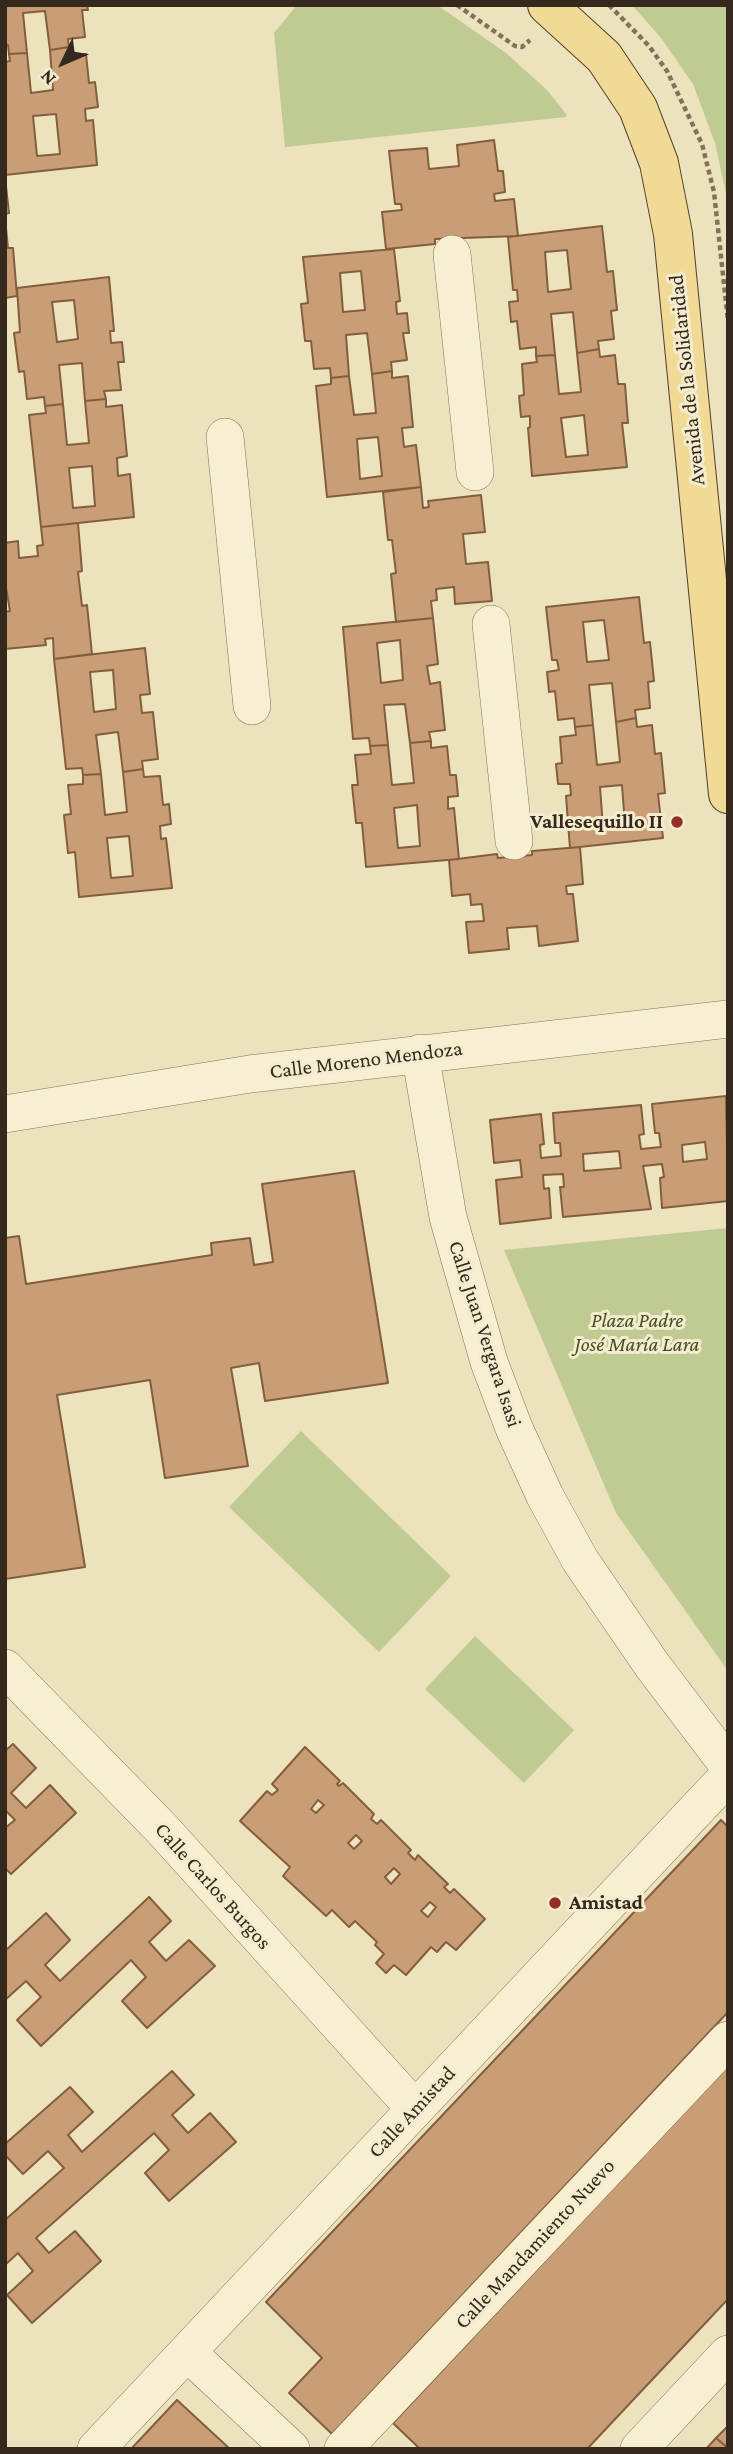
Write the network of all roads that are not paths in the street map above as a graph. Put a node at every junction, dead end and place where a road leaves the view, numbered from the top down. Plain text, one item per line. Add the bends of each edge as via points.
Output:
1 (541, 20) edge
2 (452, 254) dead end
3 (225, 437) dead end
4 (475, 472) dead end
5 (491, 624) dead end
6 (252, 706) dead end
7 (728, 794) edge
8 (514, 841) dead end
9 (728, 1019) edge
10 (420, 1053) junction
11 (5, 1114) edge
12 (5, 1668) edge
13 (728, 1765) edge
14 (728, 1776) edge
15 (728, 2040) edge
16 (415, 2109) junction
17 (188, 2353) junction
18 (728, 2354) edge
19 (96, 2449) edge
20 (291, 2449) edge
21 (343, 2449) edge
22 (639, 2449) edge

1 - 7 main road, Avenida de la Solidaridad via 604,57 638,108 659,163 673,234
2 - 4 street
3 - 6 street
5 - 8 street
9 - 10 street, Calle Moreno Mendoza
10 - 11 street, Calle Moreno Mendoza via 250,1074
10 - 13 street, Calle Juan Vergara Isasi via 448,1217 489,1362 514,1428 580,1560
12 - 16 street, Calle Carlos Burgos via 163,1830
14 - 16 street, Calle Amistad
15 - 21 street, Calle Mandamiento Nuevo
16 - 17 street, Calle Amistad
17 - 19 street, Calle Amistad
17 - 20 street
18 - 22 street

